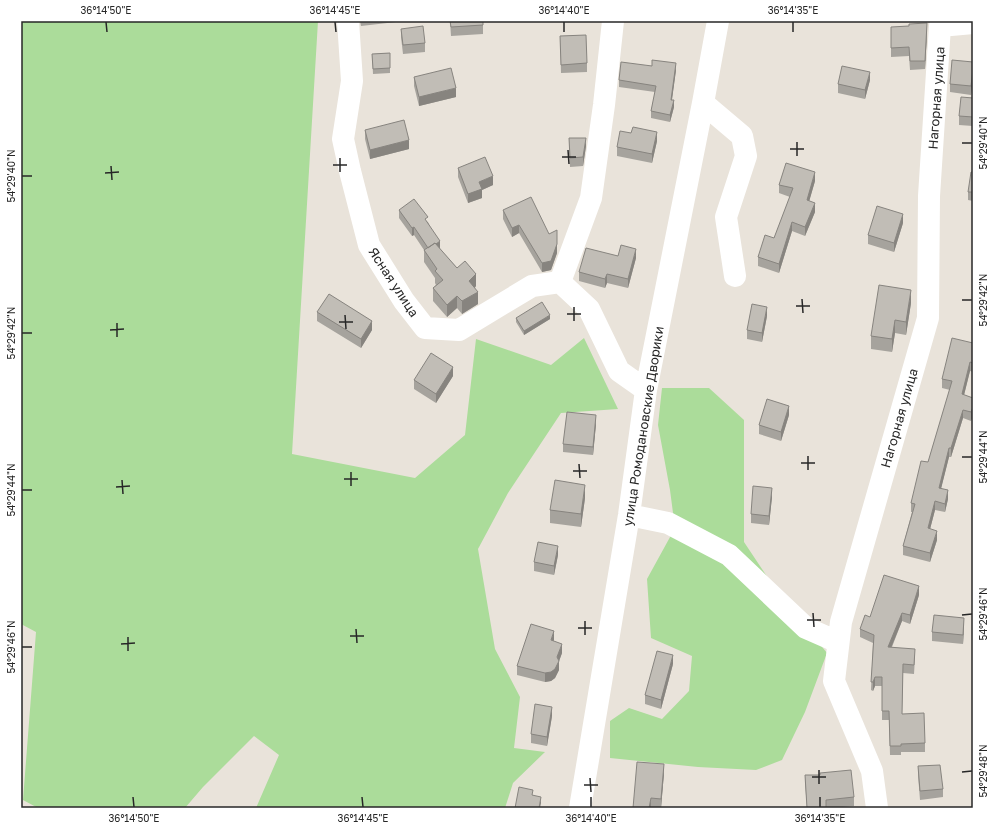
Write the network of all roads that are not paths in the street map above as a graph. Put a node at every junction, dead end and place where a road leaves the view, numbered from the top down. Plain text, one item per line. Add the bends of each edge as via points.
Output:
1 (348, 21) edge
2 (613, 21) edge
3 (718, 21) edge
4 (973, 23) edge
5 (936, 24) edge
6 (703, 103) junction
7 (735, 276) dead end
8 (560, 282) junction
9 (646, 390) junction
10 (629, 515) junction
11 (838, 642) junction
12 (580, 808) edge
13 (877, 808) edge

1 - 8 street, Ясная улица via 352,81 343,139 369,245 404,301 426,328 459,330 532,286
2 - 8 street via 590,198
3 - 6 street, улица Ромодановские Дворики
4 - 5 street
5 - 11 street, Нагорная улица via 929,196 928,318 841,622
6 - 7 street via 742,136 746,156 726,217
6 - 9 street, улица Ромодановские Дворики
8 - 9 street via 589,309 619,371
9 - 10 street, улица Ромодановские Дворики
10 - 11 street via 668,523 729,555 806,628
10 - 12 street, улица Ромодановские Дворики
11 - 13 street, Нагорная улица via 834,681 872,771

